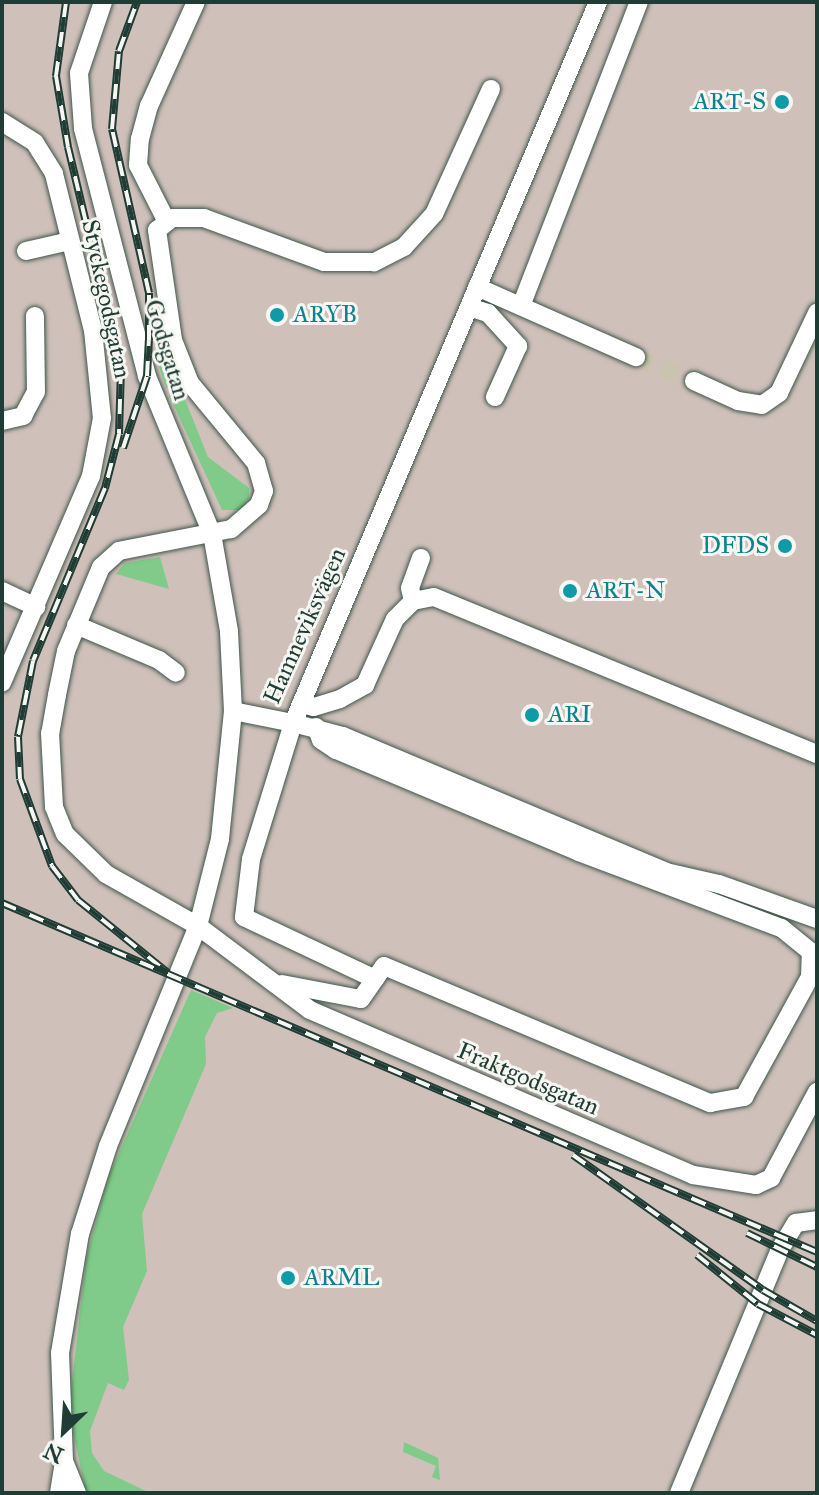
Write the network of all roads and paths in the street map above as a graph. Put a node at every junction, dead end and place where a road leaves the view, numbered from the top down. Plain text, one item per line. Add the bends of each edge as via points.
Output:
1 (103, 2) edge
2 (196, 2) edge
3 (598, 2) edge
4 (639, 2) edge
5 (491, 89) dead end
6 (2, 122) edge
7 (166, 220) junction
8 (70, 241) junction
9 (26, 251) dead end
10 (477, 287) junction
11 (521, 306) junction
12 (469, 307) junction
13 (817, 313) edge
14 (35, 316) dead end
15 (636, 357) tunnel mouth
16 (694, 381) tunnel mouth
17 (495, 397) dead end
18 (2, 421) edge
19 (212, 534) junction
20 (421, 558) dead end
21 (2, 591) edge
22 (413, 601) junction
23 (36, 607) junction
24 (76, 625) junction
25 (176, 673) dead end
26 (2, 683) edge
27 (301, 704) junction
28 (233, 711) junction
29 (293, 723) junction
30 (316, 727) junction
31 (817, 754) edge
32 (817, 919) edge
33 (198, 926) junction
34 (375, 979) junction
35 (275, 982) junction
36 (817, 1092) edge
37 (817, 1220) edge
38 (64, 1461) junction
39 (59, 1493) edge
40 (77, 1493) edge
41 (679, 1493) edge

1 - 19 street, Godsgatan via 79,73 83,128 147,376
2 - 7 street via 149,106 140,139 138,165
3 - 10 street, Hamneviksvägen
4 - 11 street
5 - 7 street via 434,214 404,247 374,262 324,262 204,218
6 - 8 street, Styckegodsgatan via 45,155
7 - 19 street, Fraktgodsgatan via 157,230 156,248 173,340 190,383 240,442 262,478 259,505 247,518
8 - 9 street
8 - 23 street, Styckegodsgatan via 93,330 102,418 91,476
10 - 11 street
10 - 12 street, Hamneviksvägen
11 - 15 street
12 - 17 street via 488,313 518,346
12 - 27 street, Hamneviksvägen
13 - 16 street via 779,393 762,405 738,401
14 - 18 street via 36,392 23,416
19 - 24 street, Fraktgodsgatan via 119,551 101,567
19 - 28 street, Godsgatan via 229,631
20 - 22 street via 410,588
21 - 23 street
22 - 27 street via 395,619 365,685 327,703
22 - 31 street via 451,600
23 - 26 street, Styckegodsgatan
24 - 25 street via 159,660
24 - 33 street, Fraktgodsgatan via 50,733 51,782 65,834 106,874
27 - 29 street, Hamneviksvägen
28 - 29 street, Hamneviksvägen
28 - 33 street, Hamneviksvägen via 220,839
29 - 30 street
29 - 34 street via 253,848 244,917
30 - 32 street via 666,872 719,884
30 - 34 street via 321,740 336,750 593,858 781,928 811,952 810,977 744,1097 710,1103 384,966
33 - 35 street, Fraktgodsgatan
33 - 38 street, Hamneviksvägen via 108,1146 80,1234 60,1353
34 - 35 street via 361,999 330,997
35 - 36 street, Fraktgodsgatan via 310,1010 361,1034 630,1150 730,1184 756,1185 771,1178
37 - 41 street via 796,1223 779,1251
38 - 39 street, Hamneviksvägen
38 - 40 street, Hamneviksvägen

